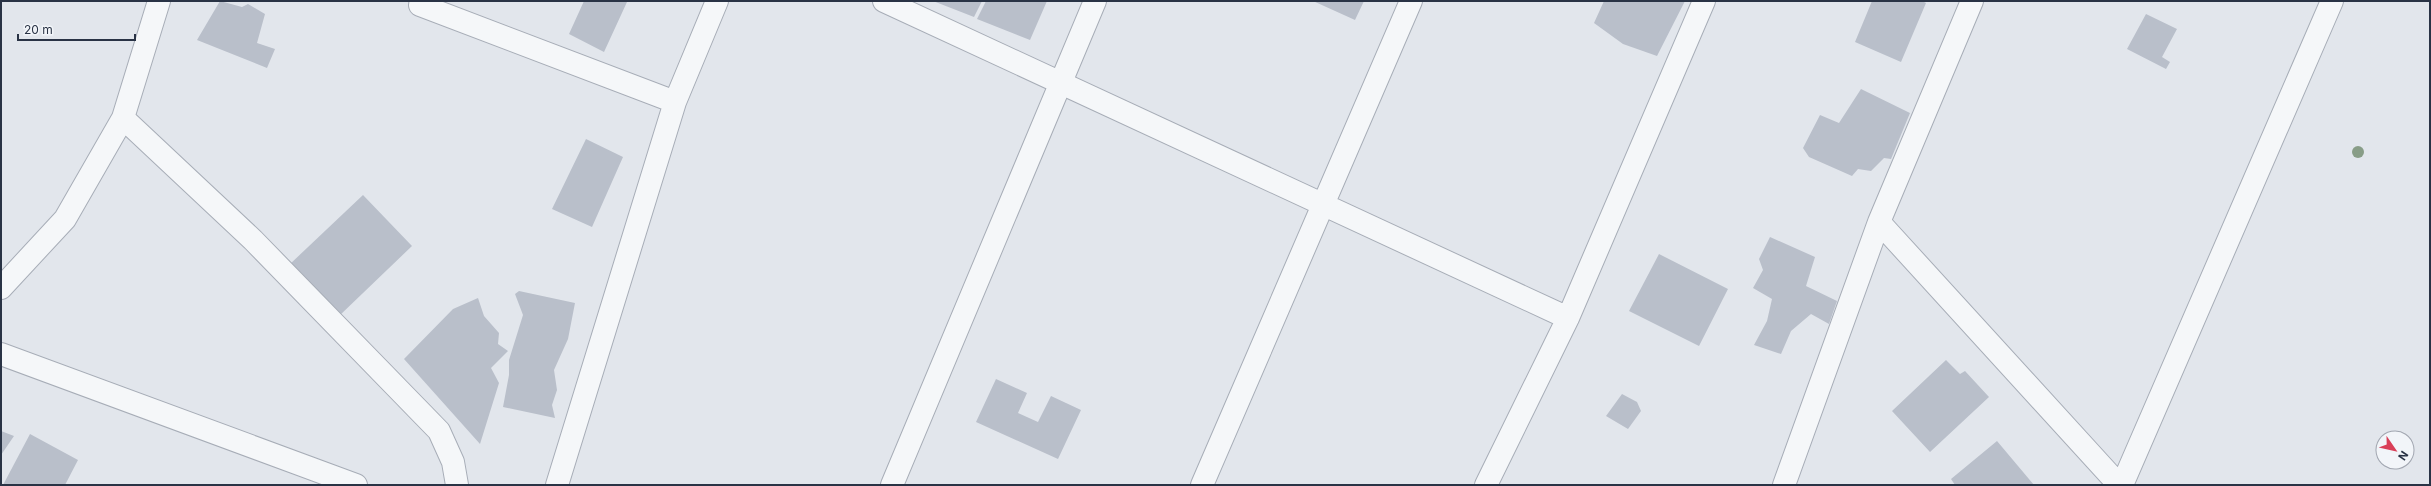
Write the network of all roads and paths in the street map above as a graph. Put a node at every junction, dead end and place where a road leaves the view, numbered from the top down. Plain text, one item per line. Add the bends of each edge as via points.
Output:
1 (159, 1) edge
2 (422, 1) edge
3 (717, 1) edge
4 (884, 1) edge
5 (1095, 1) edge
6 (1412, 1) edge
7 (1704, 1) edge
8 (1972, 1) edge
9 (2332, 1) edge
10 (1061, 82) junction
11 (675, 102) junction
12 (123, 118) junction
13 (1323, 205) junction
14 (1879, 222) junction
15 (1, 288) edge
16 (1568, 318) junction
17 (1, 354) edge
18 (356, 485) edge
19 (457, 485) edge
20 (557, 485) edge
21 (892, 485) edge
22 (1202, 485) edge
23 (1486, 485) edge
24 (1784, 485) edge
25 (2120, 485) edge

1 - 12 street
2 - 11 street via 420,5
3 - 11 street
4 - 10 street
5 - 10 street
6 - 13 street
7 - 16 street
8 - 14 street
9 - 25 street
10 - 13 street
10 - 21 street
11 - 20 street
12 - 15 street via 66,218
12 - 19 street via 254,240 439,431 453,462
13 - 16 street
13 - 22 street
14 - 24 street
14 - 25 street
16 - 23 street
17 - 18 street

